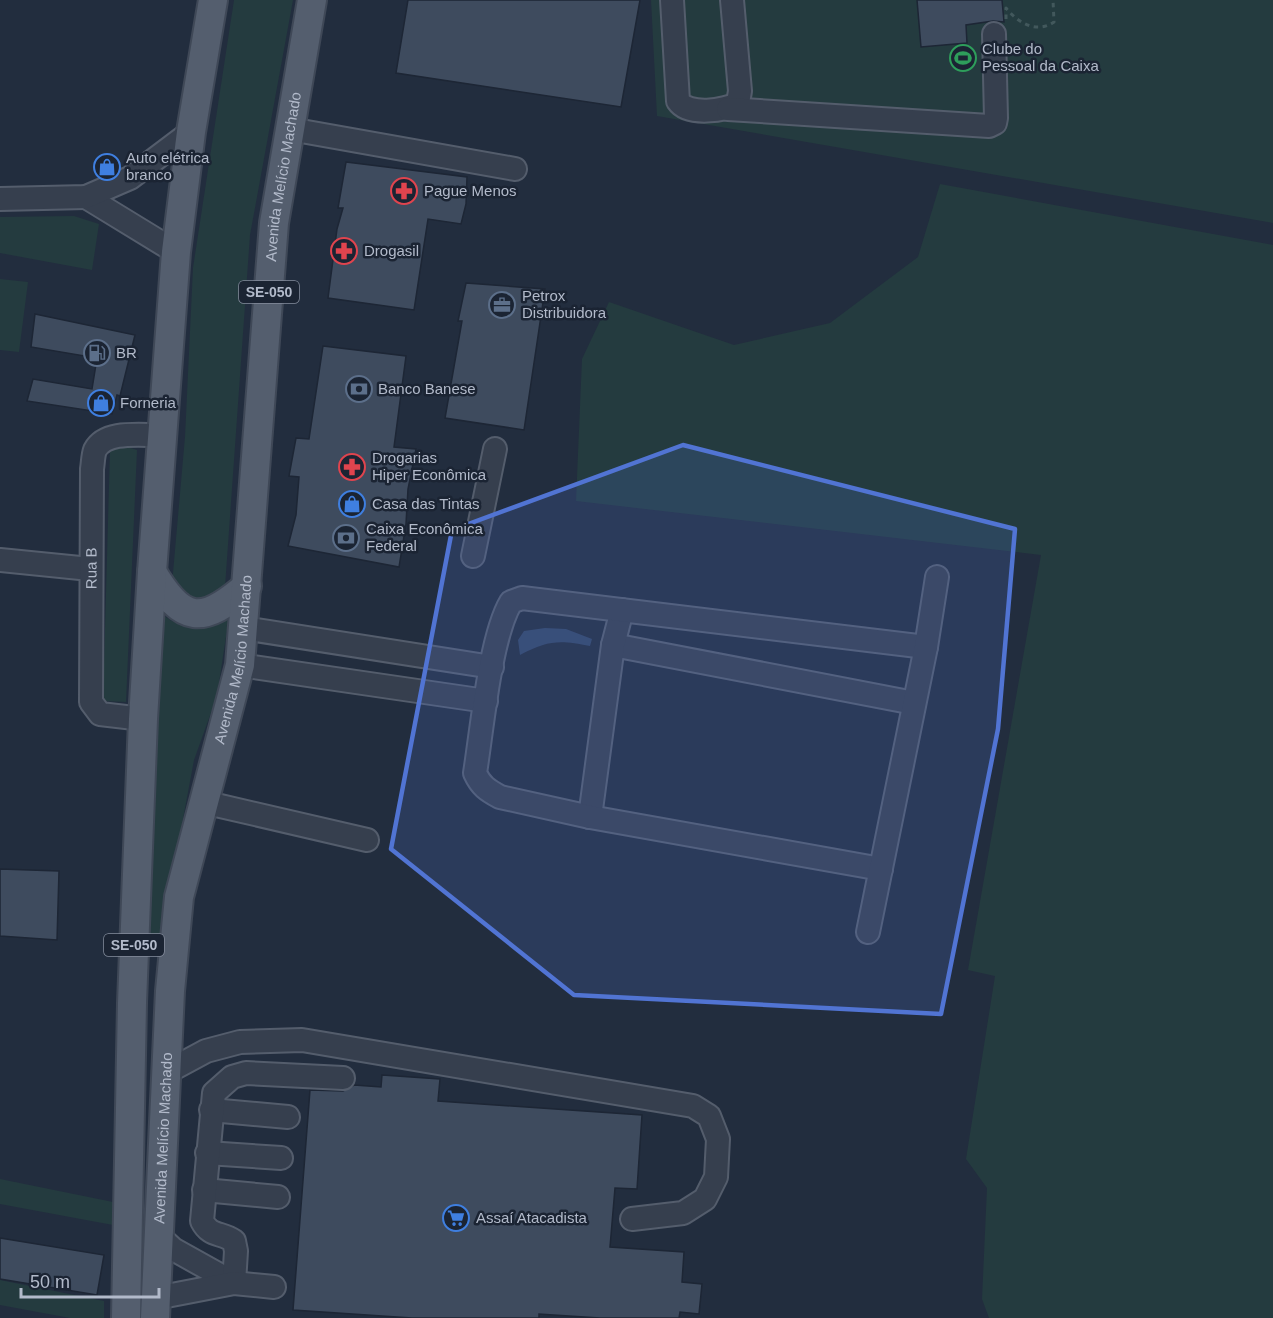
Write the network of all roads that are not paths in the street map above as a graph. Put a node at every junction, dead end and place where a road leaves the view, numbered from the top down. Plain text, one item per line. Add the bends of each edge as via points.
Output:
1 (213, 0) edge
2 (312, 0) edge
3 (672, 0) edge
4 (732, 0) edge
5 (997, 29) road end
6 (728, 109) junction
7 (290, 129) junction
8 (191, 132) junction
9 (515, 170) dead end
10 (86, 197) junction
11 (0, 199) edge
12 (176, 252) junction
13 (164, 435) junction
14 (495, 449) dead end
15 (473, 556) dead end
16 (0, 560) edge
17 (90, 569) junction
18 (152, 572) junction
19 (937, 577) dead end
20 (247, 586) junction
21 (622, 610) junction
22 (243, 628) junction
23 (613, 645) junction
24 (926, 647) junction
25 (240, 665) junction
26 (492, 667) junction
27 (486, 701) junction
28 (914, 703) junction
29 (143, 719) junction
30 (203, 802) junction
31 (590, 817) junction
32 (367, 840) dead end
33 (881, 869) junction
34 (868, 932) dead end
35 (167, 1072) junction
36 (343, 1078) dead end
37 (211, 1110) junction
38 (288, 1117) dead end
39 (207, 1153) junction
40 (281, 1158) dead end
41 (204, 1190) junction
42 (278, 1197) dead end
43 (632, 1219) dead end
44 (159, 1236) junction
45 (234, 1283) junction
46 (274, 1287) dead end
47 (156, 1308) edge
48 (126, 1318) edge

1 - 8 main road, SE-050
2 - 7 main road, Avenida Melício Machado / SE-050
3 - 6 street via 678,101 690,108
4 - 6 street via 740,91 738,103
5 - 6 street via 996,118 989,126
7 - 9 street
7 - 20 main road, Avenida Melício Machado / SE-050 via 274,223
8 - 10 street via 130,178
8 - 12 main road, SE-050
10 - 11 street
10 - 12 street
12 - 13 main road, SE-050
13 - 17 street, Rua B via 114,436 95,451
13 - 18 main road, SE-050
14 - 15 street
16 - 17 street
17 - 29 street, Rua B via 91,702 100,714
18 - 20 main road via 176,606 191,612 205,613 226,605
18 - 29 main road, SE-050
19 - 24 street
20 - 22 main road, Avenida Melício Machado / SE-050
21 - 23 street
21 - 24 street
21 - 26 street via 522,598 512,602
22 - 25 main road, Avenida Melício Machado / SE-050
22 - 26 street
23 - 28 street
23 - 31 street
24 - 28 street
25 - 27 street
25 - 30 main road, Avenida Melício Machado / SE-050
26 - 27 street
27 - 31 street via 475,773 480,783 500,797
28 - 33 street
29 - 48 main road, SE-050
30 - 32 street
30 - 35 main road, Avenida Melício Machado / SE-050 via 179,897
31 - 33 street
33 - 34 street
35 - 43 street via 206,1051 229,1045 302,1040 693,1106 709,1116 718,1139 716,1177 705,1199 683,1213
35 - 44 main road, Avenida Melício Machado / SE-050
36 - 37 street via 246,1073 222,1085 212,1099
37 - 38 street
37 - 39 street
39 - 40 street
39 - 41 street
41 - 42 street
41 - 45 street via 202,1221 214,1235 230,1238 235,1245
44 - 45 street via 172,1249
44 - 47 main road, Avenida Melício Machado / SE-050
45 - 46 street
45 - 47 street

